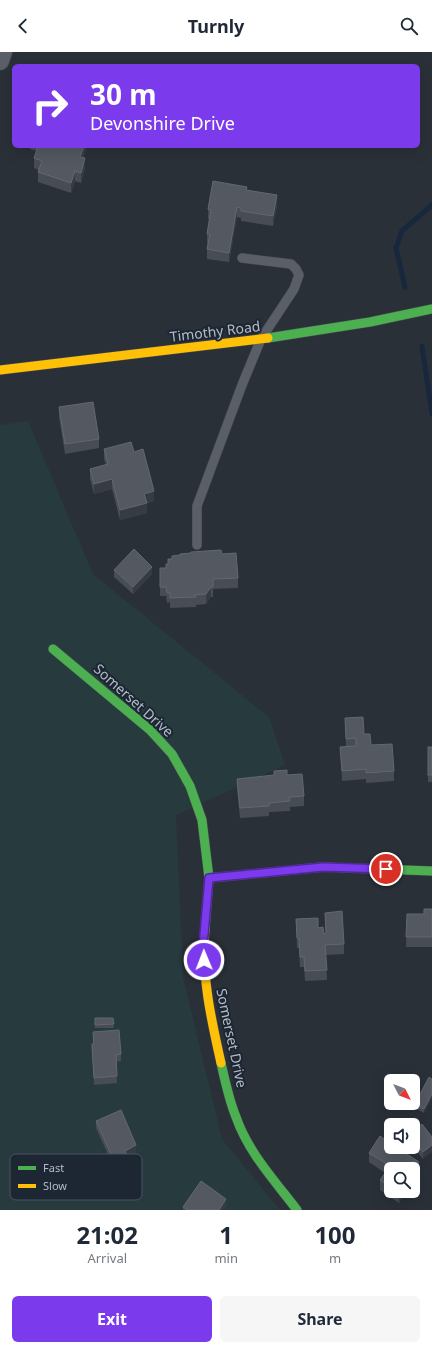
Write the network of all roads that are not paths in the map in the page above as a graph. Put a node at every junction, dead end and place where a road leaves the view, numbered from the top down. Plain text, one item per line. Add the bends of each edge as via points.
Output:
1 (4, 52) edge
2 (0, 61) edge
3 (242, 258) dead end
4 (432, 309) edge
5 (261, 339) junction
6 (0, 370) edge
7 (198, 545) dead end
8 (54, 649) dead end
9 (432, 872) edge
10 (209, 878) junction
11 (297, 1210) edge

1 - 2 street
3 - 5 lane via 291,264 300,275 294,289
4 - 5 street, Timothy Road via 370,322
5 - 6 street, Timothy Road
5 - 7 lane via 197,506
8 - 10 street, Somerset Drive via 150,730 172,754 190,786 202,820
9 - 10 street via 323,867
10 - 11 street, Somerset Drive via 203,946 204,974 226,1081 236,1118 247,1141

